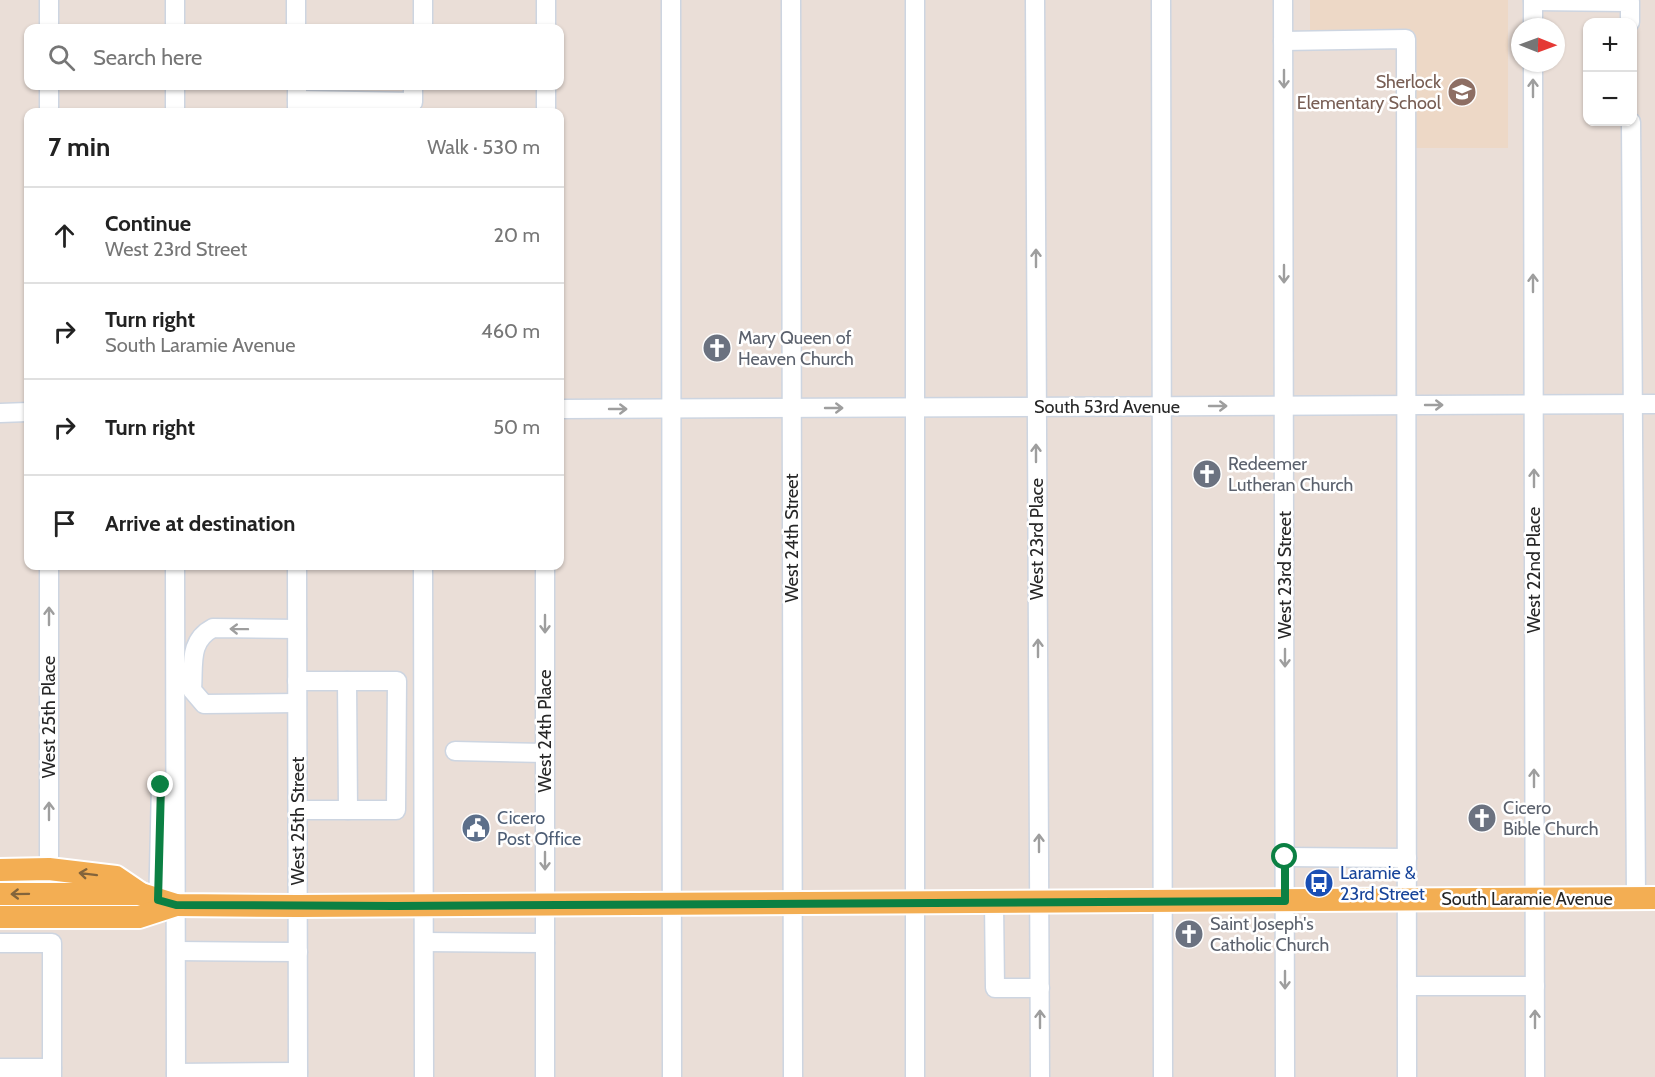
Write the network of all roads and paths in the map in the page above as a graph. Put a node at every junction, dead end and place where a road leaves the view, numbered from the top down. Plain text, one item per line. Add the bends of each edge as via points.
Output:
1 (49, 0) edge
2 (174, 0) edge
3 (296, 0) edge
4 (423, 0) edge
5 (546, 0) edge
6 (670, 0) edge
7 (791, 0) edge
8 (915, 0) edge
9 (1035, 0) edge
10 (1161, 0) edge
11 (1283, 0) edge
12 (1533, 1) edge
13 (1533, 18) edge
14 (1630, 18) edge
15 (49, 24) edge
16 (175, 24) edge
17 (296, 24) edge
18 (423, 24) edge
19 (546, 24) edge
20 (1284, 41) junction
21 (1533, 72) edge
22 (49, 90) edge
23 (175, 90) edge
24 (413, 90) edge
25 (423, 90) edge
26 (546, 90) edge
27 (337, 93) edge
28 (297, 99) edge
29 (49, 108) edge
30 (175, 108) edge
31 (423, 108) edge
32 (546, 108) edge
33 (1631, 126) edge
34 (1634, 404) junction
35 (1655, 404) edge
36 (1407, 405) junction
37 (1534, 405) junction
38 (1162, 406) junction
39 (1284, 406) junction
40 (1036, 407) junction
41 (792, 408) junction
42 (914, 408) junction
43 (564, 409) edge
44 (671, 409) junction
45 (24, 412) edge
46 (0, 413) edge
47 (49, 570) edge
48 (175, 570) edge
49 (297, 570) edge
50 (423, 570) edge
51 (545, 570) edge
52 (297, 629) junction
53 (297, 681) junction
54 (347, 681) junction
55 (297, 703) junction
56 (455, 751) dead end
57 (545, 753) junction
58 (161, 785) dead end
59 (298, 810) junction
60 (348, 810) junction
61 (1285, 857) junction
62 (1407, 858) junction
63 (49, 869) junction
64 (0, 870) edge
65 (0, 894) edge
66 (1646, 898) edge
67 (1534, 899) junction
68 (1407, 900) junction
69 (1163, 901) junction
70 (1285, 901) junction
71 (158, 902) junction
72 (994, 902) junction
73 (1040, 902) junction
74 (915, 903) junction
75 (672, 904) junction
76 (793, 904) junction
77 (545, 905) junction
78 (298, 906) junction
79 (424, 906) junction
80 (0, 917) edge
81 (424, 942) junction
82 (0, 943) edge
83 (545, 943) junction
84 (176, 951) junction
85 (298, 952) junction
86 (1407, 986) junction
87 (1535, 986) junction
88 (1040, 988) junction
89 (0, 1068) edge
90 (52, 1072) edge
91 (298, 1074) edge
92 (176, 1075) edge
93 (424, 1077) edge
94 (545, 1077) edge
95 (672, 1077) edge
96 (793, 1077) edge
97 (915, 1077) edge
98 (1040, 1077) edge
99 (1163, 1077) edge
100 (1285, 1077) edge
101 (1407, 1077) edge
102 (1535, 1077) edge

1 - 15 street
2 - 16 street
3 - 17 street
4 - 18 street
5 - 19 street
6 - 44 street
7 - 41 street, West 24th Street
8 - 42 street
40 -> 9 street, West 23rd Place
10 - 38 street
11 - 20 street, West 23rd Street
12 - 13 street
12 - 14 street via 1630,2
20 - 36 street via 1406,39
20 -> 39 street, West 23rd Street
37 -> 21 street, West 22nd Place
22 - 29 street
23 - 30 street
24 - 27 street via 413,102
25 - 31 street
26 - 32 street
27 - 28 street
33 - 34 street
34 - 35 street, South 53rd Avenue
34 - 37 street, South 53rd Avenue
34 - 66 street
36 -> 37 street, South 53rd Avenue
36 - 39 street, South 53rd Avenue
36 - 62 street
67 -> 37 street, West 22nd Place
38 -> 39 street, South 53rd Avenue
38 - 40 street, South 53rd Avenue
38 - 69 street
39 -> 61 street, West 23rd Street
40 - 42 street, South 53rd Avenue
73 -> 40 street, West 23rd Place
41 -> 42 street, South 53rd Avenue
41 - 44 street, South 53rd Avenue
41 - 76 street, West 24th Street
42 - 74 street
43 -> 44 street, South 53rd Avenue
44 - 75 street
45 - 46 street
63 -> 47 street, West 25th Place
48 - 71 street
49 - 52 street, West 25th Street
50 - 79 street
51 -> 57 street, West 24th Place
52 - 53 street, West 25th Street
52 -> 55 street via 213,628 202,634 194,648 192,690 204,704
53 - 54 street
53 - 55 street, West 25th Street
54 - 60 street
54 - 60 street via 397,681 396,810
55 - 59 street, West 25th Street
56 - 57 street
57 -> 77 street, West 24th Place
58 - 71 street
59 - 60 street
59 - 78 street, West 25th Street
61 - 62 street
61 - 70 street, West 23rd Street
62 - 68 street
63 - 64 main road
71 -> 63 main road via 116,877
71 -> 65 main road, South Laramie Avenue
66 - 67 main road, South Laramie Avenue
67 - 68 main road, South Laramie Avenue
67 - 87 street, West 22nd Place
68 - 70 main road, South Laramie Avenue
68 - 86 street
69 - 70 main road, South Laramie Avenue
69 - 73 main road, South Laramie Avenue
69 - 99 street
70 -> 100 street, West 23rd Street
71 - 78 main road, South Laramie Avenue
71 - 80 main road, South Laramie Avenue via 139,917
71 - 84 street
72 - 73 main road, South Laramie Avenue
72 - 74 main road, South Laramie Avenue
72 - 88 street via 995,988
73 - 88 street, West 23rd Place
74 - 76 main road, South Laramie Avenue
74 - 97 street
75 - 76 main road, South Laramie Avenue
75 - 77 main road, South Laramie Avenue
75 - 95 street
76 - 96 street, West 24th Street
77 - 79 main road, South Laramie Avenue
77 - 83 street, West 24th Place
78 - 79 main road, South Laramie Avenue
78 - 85 street, West 25th Street
79 - 81 street
81 - 83 street
81 - 93 street
82 - 90 street via 52,943
83 - 94 street, West 24th Place
84 - 85 street
84 - 92 street
85 - 91 street, West 25th Street
86 - 87 street
86 - 101 street
102 -> 87 street, West 22nd Place
98 -> 88 street, West 23rd Place
89 - 90 street
91 - 92 street

